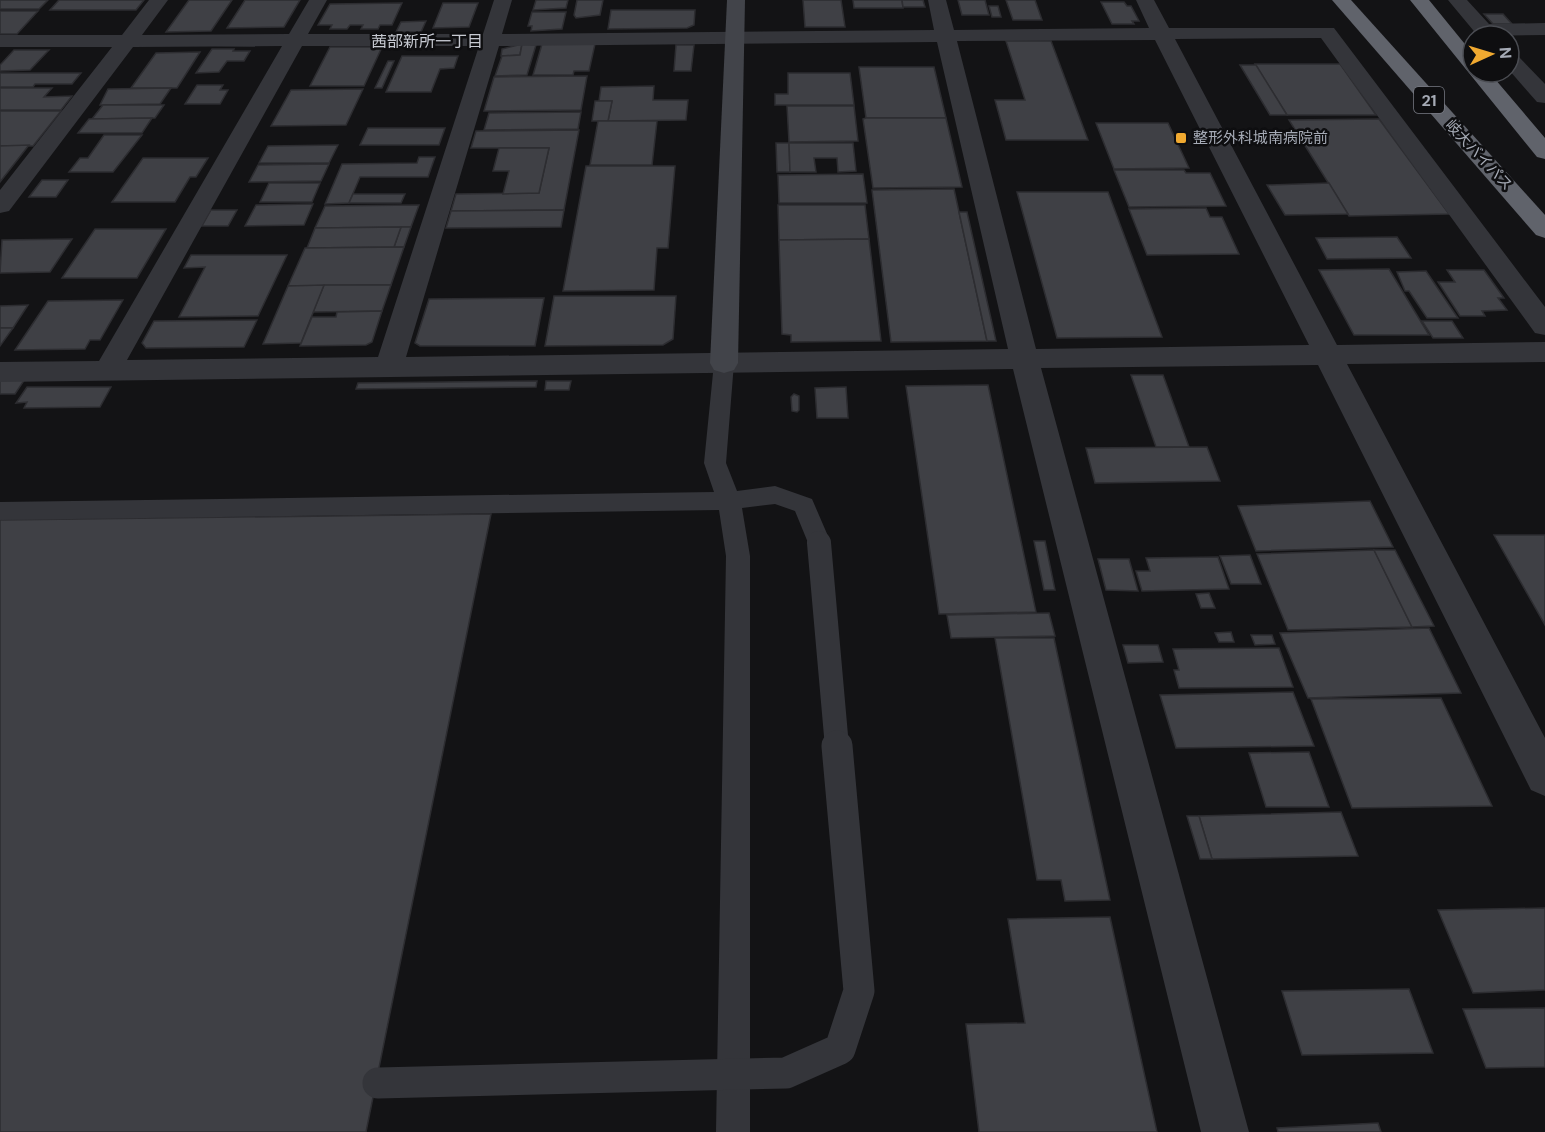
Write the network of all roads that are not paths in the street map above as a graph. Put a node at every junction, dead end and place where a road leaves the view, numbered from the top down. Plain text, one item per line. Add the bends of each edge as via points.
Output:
1 (159, 0) edge
2 (318, 0) edge
3 (503, 0) edge
4 (736, 0) edge
5 (937, 0) edge
6 (1145, 0) edge
7 (1341, 0) edge
8 (1419, 0) edge
9 (1457, 0) edge
10 (1478, 24) edge
11 (1545, 29) edge
12 (1521, 31) edge
13 (1163, 33) junction
14 (946, 35) junction
15 (736, 37) junction
16 (296, 39) junction
17 (490, 40) junction
18 (0, 41) edge
19 (127, 41) junction
20 (1461, 52) edge
21 (1521, 71) edge
22 (1488, 84) edge
23 (1545, 97) edge
24 (1545, 152) edge
25 (0, 206) edge
26 (1545, 230) edge
27 (1545, 326) edge
28 (1545, 352) edge
29 (1328, 354) junction
30 (1024, 358) junction
31 (723, 363) junction
32 (389, 368) junction
33 (107, 371) junction
34 (0, 372) edge
35 (729, 501) junction
36 (0, 511) edge
37 (1545, 777) edge
38 (378, 1083) dead end
39 (733, 1132) edge
40 (1226, 1132) edge

1 - 19 street
2 - 16 street
3 - 17 street
4 - 15 street
5 - 14 street
6 - 13 street
7 - 26 highway, 岐大バイパス / 21
8 - 20 highway
9 - 10 street
11 - 12 street
13 - 14 street
13 - 27 street via 1327,32
13 - 29 street
14 - 15 street
14 - 30 street
15 - 17 street
15 - 31 street
16 - 17 street
16 - 19 street
16 - 33 street
17 - 32 street
18 - 19 street
19 - 25 street
21 - 23 street
22 - 24 highway
28 - 29 street
29 - 30 street
29 - 37 street
30 - 31 street
30 - 40 street
31 - 32 street
31 - 35 lane via 715,463
32 - 33 street
33 - 34 street
35 - 36 lane
35 - 38 lane, bridge via 775,495 804,506 819,543 859,991 840,1049 786,1073
35 - 39 lane via 738,556

